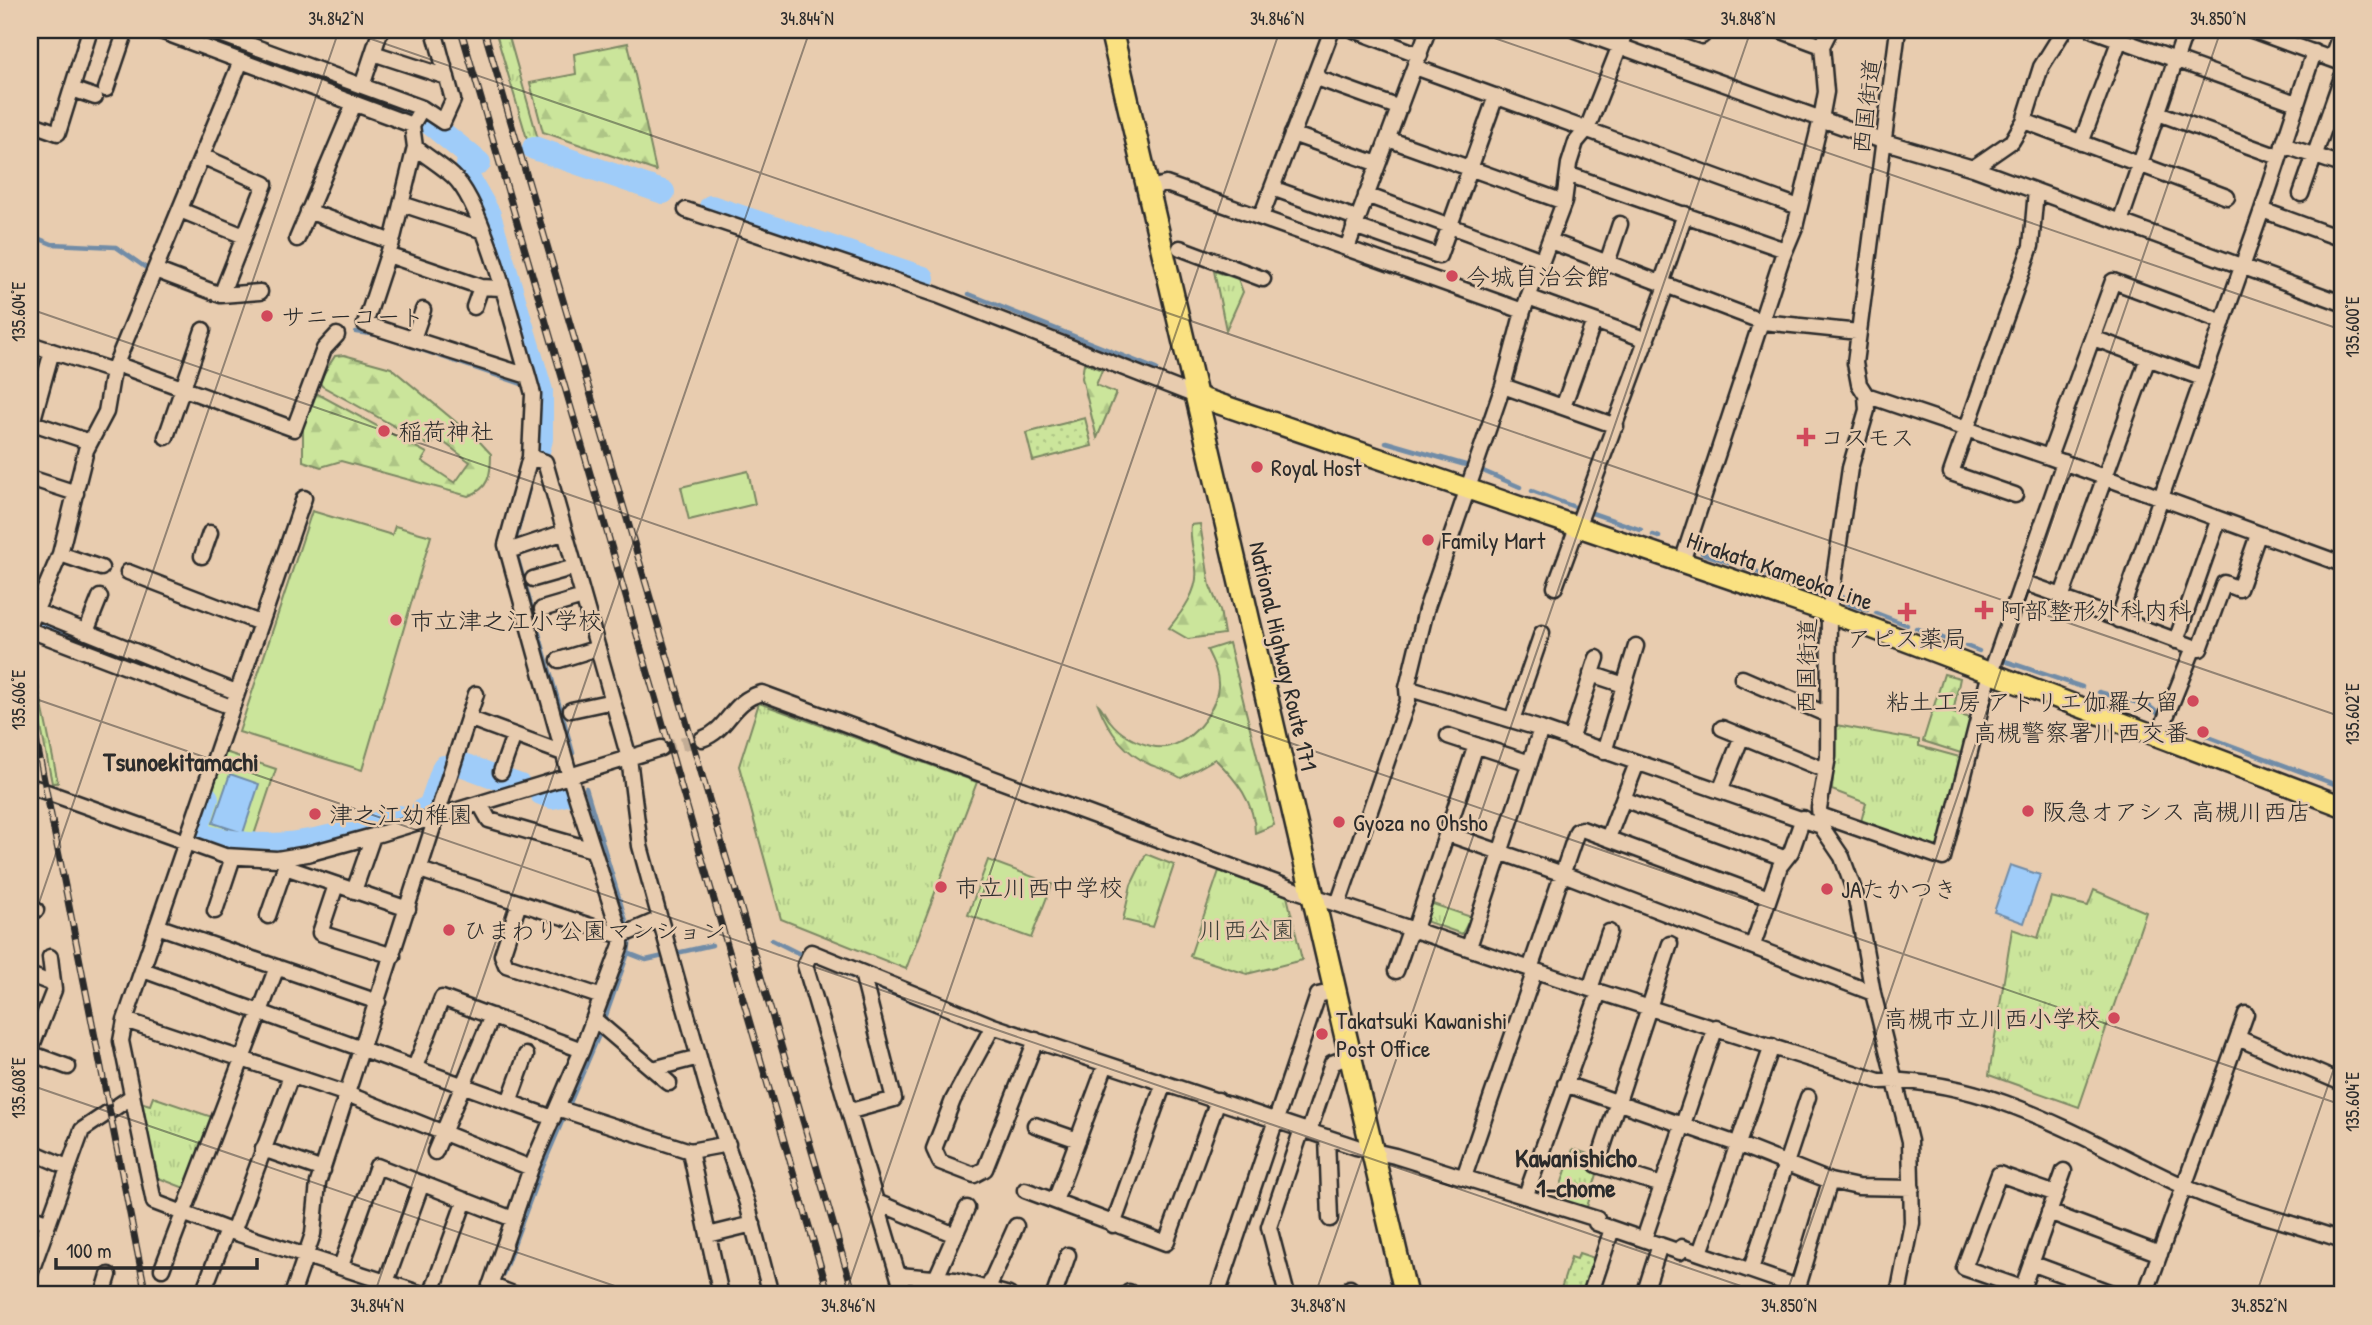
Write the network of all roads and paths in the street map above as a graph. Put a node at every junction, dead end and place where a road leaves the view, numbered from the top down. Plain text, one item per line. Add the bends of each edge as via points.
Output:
1 (90, 30) edge
2 (127, 30) edge
3 (158, 30) edge
4 (209, 30) edge
5 (434, 30) edge
6 (1111, 30) edge
7 (1332, 30) edge
8 (1354, 30) edge
9 (1428, 30) edge
10 (1575, 30) edge
11 (1626, 30) edge
12 (1684, 30) edge
13 (1779, 30) edge
14 (1830, 30) edge
15 (1898, 30) edge
16 (2064, 30) edge
17 (2094, 30) edge
18 (2186, 30) edge
19 (2252, 30) edge
20 (2342, 30) edge
21 (380, 33) dead end
22 (2281, 35) edge
23 (1702, 36) dead end
24 (235, 37) edge
25 (2120, 39) junction
26 (1822, 46) junction
27 (1620, 47) junction
28 (2314, 52) junction
29 (373, 53) junction
30 (234, 58) junction
31 (2175, 58) junction
32 (1418, 61) junction
33 (2337, 61) edge
34 (447, 77) junction
35 (1314, 77) junction
36 (2342, 77) edge
37 (319, 79) junction
38 (72, 89) junction
39 (357, 94) junction
40 (1496, 96) junction
41 (2297, 103) junction
42 (1400, 108) junction
43 (2158, 113) junction
44 (417, 116) junction
45 (1821, 119) junction
46 (2024, 121) junction
47 (30, 123) edge
48 (1587, 129) junction
49 (1292, 134) junction
50 (1388, 139) junction
51 (1885, 142) junction
52 (2081, 143) junction
53 (415, 147) junction
54 (2281, 151) junction
55 (202, 156) junction
56 (2315, 156) junction
57 (1378, 164) junction
58 (2342, 165) edge
59 (2139, 167) junction
60 (1470, 168) junction
61 (1973, 168) junction
62 (1570, 174) junction
63 (1147, 188) junction
64 (1272, 188) junction
65 (2036, 191) junction
66 (2301, 194) dead end
67 (1366, 195) junction
68 (2227, 197) dead end
69 (1564, 202) junction
70 (402, 204) junction
71 (1799, 207) junction
72 (180, 210) junction
73 (686, 210) dead end
74 (2262, 210) junction
75 (307, 211) junction
76 (1685, 214) junction
77 (1261, 217) junction
78 (1355, 222) junction
79 (2120, 222) junction
80 (1620, 224) dead end
81 (1450, 225) junction
82 (484, 231) junction
83 (244, 236) junction
84 (297, 239) dead end
85 (2342, 239) edge
86 (1550, 241) junction
87 (390, 248) junction
88 (1180, 248) dead end
89 (1346, 248) junction
90 (1785, 250) junction
91 (1439, 256) junction
92 (1542, 260) junction
93 (1606, 263) junction
94 (2242, 266) junction
95 (155, 270) junction
96 (1263, 279) dead end
97 (1431, 281) junction
98 (1663, 285) junction
99 (481, 287) junction
100 (501, 288) junction
101 (260, 292) dead end
102 (221, 295) junction
103 (2342, 303) edge
104 (1526, 304) junction
105 (474, 307) dead end
106 (422, 310) dead end
107 (1594, 321) junction
108 (1763, 322) junction
109 (2223, 322) junction
110 (203, 330) dead end
111 (1859, 332) junction
112 (337, 335) dead end
113 (2093, 338) junction
114 (413, 339) junction
115 (1647, 340) junction
116 (30, 344) edge
117 (52, 351) junction
118 (2148, 358) junction
119 (115, 367) junction
120 (528, 376) junction
121 (2202, 378) junction
122 (1503, 386) junction
123 (183, 387) junction
124 (1866, 395) junction
125 (1196, 396) junction
126 (1563, 407) junction
127 (31, 422) edge
128 (1616, 426) junction
129 (1967, 429) junction
130 (166, 437) dead end
131 (90, 442) junction
132 (530, 457) junction
133 (2049, 457) junction
134 (2064, 463) junction
135 (2104, 477) junction
136 (30, 478) edge
137 (1468, 490) junction
138 (76, 493) junction
139 (2015, 495) dead end
140 (304, 498) dead end
141 (2161, 498) junction
142 (2218, 521) junction
143 (1577, 527) junction
144 (565, 532) junction
145 (210, 533) dead end
146 (2258, 535) junction
147 (508, 551) junction
148 (60, 554) junction
149 (202, 556) dead end
150 (1682, 562) junction
151 (2342, 564) edge
152 (575, 567) junction
153 (101, 568) dead end
154 (165, 569) dead end
155 (128, 572) dead end
156 (533, 579) dead end
157 (2025, 583) junction
158 (160, 584) junction
159 (1555, 587) dead end
160 (2062, 596) junction
161 (100, 597) dead end
162 (583, 597) junction
163 (542, 609) dead end
164 (35, 611) junction
165 (1829, 612) junction
166 (2118, 620) junction
167 (261, 623) junction
168 (86, 632) junction
169 (1542, 633) dead end
170 (2176, 641) junction
171 (1636, 646) dead end
172 (2194, 647) junction
173 (598, 648) junction
174 (137, 653) junction
175 (1597, 658) dead end
176 (559, 660) dead end
177 (131, 669) junction
178 (1591, 674) junction
179 (1991, 674) junction
180 (1742, 678) dead end
181 (1624, 685) junction
182 (1407, 688) junction
183 (236, 692) junction
184 (476, 694) dead end
185 (613, 701) junction
186 (231, 708) junction
187 (571, 710) dead end
188 (1828, 715) junction
189 (468, 718) junction
190 (1512, 720) junction
191 (1723, 728) dead end
192 (1541, 729) junction
193 (514, 735) junction
194 (1448, 736) dead end
195 (1742, 736) junction
196 (2158, 737) junction
197 (702, 739) tunnel mouth
198 (1570, 740) junction
199 (1476, 745) junction
200 (661, 748) tunnel mouth
201 (1604, 752) junction
202 (563, 753) junction
203 (629, 758) junction
204 (1530, 763) junction
205 (1637, 763) junction
206 (1825, 769) junction
207 (501, 772) dead end
208 (570, 777) junction
209 (30, 786) edge
210 (1720, 791) junction
211 (1623, 799) junction
212 (480, 804) junction
213 (2342, 806) edge
214 (435, 818) junction
215 (1803, 818) junction
216 (1821, 821) junction
217 (1448, 834) junction
218 (373, 836) junction
219 (1608, 838) junction
220 (184, 842) junction
221 (593, 850) junction
222 (1501, 852) junction
223 (233, 856) junction
224 (1784, 858) junction
225 (287, 862) junction
226 (420, 870) junction
227 (1563, 874) junction
228 (336, 885) junction
229 (354, 891) junction
230 (1314, 896) junction
231 (1769, 898) junction
232 (519, 903) junction
233 (1338, 904) junction
234 (408, 909) junction
235 (215, 911) dead end
236 (268, 916) dead end
237 (660, 919) junction
238 (157, 926) junction
239 (1415, 929) junction
240 (1609, 932) dead end
241 (621, 936) junction
242 (1670, 944) dead end
243 (1753, 945) junction
244 (1469, 947) junction
245 (393, 956) junction
246 (50, 957) dead end
247 (277, 967) junction
248 (143, 970) junction
249 (1533, 970) junction
250 (1396, 971) dead end
251 (862, 973) junction
252 (30, 975) edge
253 (53, 984) junction
254 (1594, 990) junction
255 (1335, 991) junction
256 (1873, 993) junction
257 (602, 997) junction
258 (378, 1002) junction
259 (1648, 1007) junction
260 (261, 1012) junction
261 (2246, 1014) dead end
262 (492, 1016) junction
263 (594, 1019) junction
264 (125, 1020) junction
265 (993, 1026) junction
266 (1716, 1027) junction
267 (2238, 1038) junction
268 (1036, 1040) junction
269 (1772, 1046) junction
270 (363, 1048) junction
271 (582, 1050) junction
272 (30, 1052) edge
273 (526, 1055) dead end
274 (1351, 1056) junction
275 (699, 1057) junction
276 (243, 1059) junction
277 (1105, 1064) junction
278 (68, 1067) dead end
279 (415, 1067) junction
280 (653, 1069) junction
281 (291, 1076) junction
282 (1895, 1080) junction
283 (669, 1083) dead end
284 (1164, 1083) junction
285 (2342, 1083) edge
286 (1565, 1084) junction
287 (463, 1085) junction
288 (347, 1094) junction
289 (131, 1097) junction
290 (1808, 1097) dead end
291 (509, 1102) junction
292 (1616, 1103) junction
293 (1216, 1105) junction
294 (851, 1111) junction
295 (560, 1112) junction
296 (1276, 1120) junction
297 (1035, 1125) dead end
298 (1682, 1125) junction
299 (1306, 1130) junction
300 (444, 1133) junction
301 (1327, 1137) junction
302 (1078, 1140) junction
303 (728, 1144) junction
304 (1737, 1144) junction
305 (263, 1149) junction
306 (690, 1151) junction
307 (1373, 1151) junction
308 (30, 1152) edge
309 (435, 1152) dead end
310 (1786, 1165) junction
311 (67, 1167) junction
312 (531, 1168) junction
313 (323, 1170) junction
314 (2064, 1171) dead end
315 (1464, 1177) junction
316 (1830, 1181) junction
317 (422, 1183) junction
318 (1662, 1185) junction
319 (2184, 1187) junction
320 (1912, 1188) junction
321 (1025, 1190) dead end
322 (2056, 1194) junction
323 (1526, 1195) junction
324 (465, 1200) junction
325 (1055, 1201) junction
326 (879, 1203) junction
327 (967, 1208) dead end
328 (2049, 1212) junction
329 (185, 1215) junction
330 (30, 1216) edge
331 (513, 1219) junction
332 (1330, 1219) dead end
333 (47, 1222) junction
334 (753, 1224) junction
335 (1113, 1225) junction
336 (1016, 1226) dead end
337 (1612, 1228) junction
338 (230, 1231) junction
339 (708, 1235) junction
340 (955, 1235) junction
341 (1644, 1239) junction
342 (2342, 1240) edge
343 (1660, 1245) junction
344 (1700, 1253) junction
345 (2160, 1254) junction
346 (307, 1255) junction
347 (1068, 1255) dead end
348 (2031, 1263) junction
349 (341, 1266) junction
350 (162, 1269) dead end
351 (1751, 1269) junction
352 (30, 1271) edge
353 (109, 1275) dead end
354 (899, 1275) junction
355 (939, 1279) junction
356 (386, 1282) junction
357 (988, 1288) junction
358 (489, 1290) edge
359 (2021, 1292) edge
360 (2148, 1294) edge
361 (103, 1295) edge
362 (202, 1295) edge
363 (292, 1295) edge
364 (425, 1295) edge
365 (431, 1295) edge
366 (516, 1295) edge
367 (721, 1295) edge
368 (771, 1295) edge
369 (904, 1295) edge
370 (947, 1295) edge
371 (1009, 1295) edge
372 (1054, 1295) edge
373 (1217, 1295) edge
374 (1287, 1295) edge
375 (1406, 1295) edge
376 (1590, 1295) edge
377 (1644, 1295) edge
378 (1898, 1295) edge
379 (2117, 1295) edge

1 - 38 street
2 - 38 street via 100,93
3 - 30 street
4 - 24 street
5 - 34 street
6 - 63 highway, National Highway Route 171
7 - 35 street
8 - 32 street
9 - 32 street
10 - 27 street
11 - 27 street
12 - 23 street
13 - 26 street
14 - 26 street
15 - 51 street, 西国街道
16 - 46 street via 2041,68
17 - 25 street
18 - 31 street
19 - 22 street
20 - 33 street
21 - 29 street
22 - 28 street
24 - 30 street
24 - 37 street
25 - 31 street
25 - 52 street
26 - 45 street via 1826,92
27 - 45 street
27 - 48 street
28 - 33 street
28 - 41 street
29 - 34 street
29 - 39 street
30 - 37 street
30 - 55 street
31 - 41 street
31 - 43 street
32 - 40 street
32 - 42 street
34 - 44 street via 453,100 443,122
35 - 42 street
35 - 49 street
36 - 56 street
37 - 39 street
37 - 39 street
38 - 47 street via 58,133
39 - 44 street
39 - 75 street
40 - 48 street
40 - 60 street
41 - 54 street
42 - 50 street
43 - 54 street
43 - 59 street
44 - 53 street
45 - 51 street
45 - 71 street
46 - 52 street
46 - 61 street via 2012,141
48 - 62 street via 1576,142
48 - 71 street
49 - 57 street
49 - 64 street
50 - 57 street
50 - 60 street
51 - 61 street
51 - 111 street, 西国街道
52 - 59 street
53 - 70 street
53 - 82 street via 455,177
54 - 56 street
54 - 74 street
55 - 72 street
55 - 83 street via 265,184
56 - 58 street
56 - 66 street
57 - 67 street
59 - 68 street
59 - 79 street
60 - 69 street
60 - 81 street
61 - 65 street
62 - 69 street
62 - 76 street
63 - 77 street via 1166,184
63 - 125 highway, National Highway Route 171
64 - 77 street
64 - 78 street
65 - 79 street
65 - 129 street via 2031,246
67 - 78 street
67 - 81 street
69 - 86 street
70 - 82 street
70 - 87 street
71 - 90 street
72 - 83 street
72 - 95 street
73 - 125 street via 944,297
74 - 85 street
74 - 94 street
75 - 84 street
75 - 87 street
76 - 90 street
76 - 98 street
77 - 89 street
78 - 89 street
78 - 91 street
79 - 94 street
80 - 93 street
81 - 91 street
81 - 92 street
82 - 100 street
83 - 102 street
86 - 92 street
86 - 93 street
87 - 99 street
87 - 114 street via 365,324
88 - 96 street
89 - 97 street
90 - 108 street
91 - 97 street
92 - 104 street
93 - 98 street
94 - 103 street
94 - 109 street
95 - 102 street
95 - 119 street
97 - 104 street
98 - 108 street
98 - 115 street
99 - 100 street
99 - 105 street
100 - 120 street
101 - 102 street
104 - 107 street
104 - 122 street
106 - 114 street
107 - 115 street
107 - 126 street
108 - 111 street
108 - 150 street
109 - 113 street via 2113,281
109 - 121 street
110 - 123 street
111 - 124 street, 西国街道 via 1855,363
112 - 123 street via 324,349 295,429
113 - 118 street
113 - 133 street
114 - 120 street
115 - 128 street
116 - 117 street
117 - 119 street
117 - 127 street
118 - 121 street
118 - 135 street
119 - 123 street
119 - 131 street via 106,412
120 - 132 street via 533,394
121 - 141 street
122 - 126 street
122 - 137 street
123 - 130 street
124 - 129 street
124 - 165 street, 西国街道 via 1867,410 1843,500
125 - 137 main road, Hirakata Kameoka Line
125 - 230 highway, National Highway Route 171
126 - 128 street
127 - 131 street
128 - 143 street
129 - 133 street
129 - 139 street via 1951,473
131 - 138 street
132 - 144 street via 545,462
132 - 147 street
133 - 134 street
134 - 135 street
134 - 157 street via 2021,582
135 - 141 street
135 - 160 street
136 - 138 street
137 - 143 main road, Hirakata Kameoka Line
137 - 182 street via 1426,610
138 - 148 street
140 - 167 street
141 - 142 street
141 - 166 street
142 - 146 street
142 - 170 street
143 - 150 main road, Hirakata Kameoka Line
143 - 159 street
144 - 147 street
144 - 152 street
145 - 149 street
146 - 151 street
146 - 172 street via 2239,589 2224,583 2200,649
147 - 202 street
148 - 153 street
148 - 164 street
150 - 165 main road, Hirakata Kameoka Line
152 - 156 street
152 - 162 street
154 - 158 street
155 - 158 street
157 - 160 street
157 - 179 street
158 - 167 street
160 - 166 street
161 - 168 street
162 - 163 street
162 - 173 street
164 - 168 street
164 - 177 street via 30,624 33,631
165 - 179 main road, Hirakata Kameoka Line
165 - 188 street, 西国街道
166 - 170 street
167 - 183 street
168 - 174 street
169 - 190 street
170 - 172 street
171 - 181 street
172 - 196 street
173 - 176 street
173 - 185 street
174 - 177 street
174 - 183 street
175 - 178 street
177 - 186 street
178 - 181 street
178 - 198 street
179 - 196 main road, Hirakata Kameoka Line
179 - 216 street via 1943,858
180 - 188 street
181 - 201 street
182 - 190 street
182 - 233 street via 1408,700
183 - 186 street
184 - 189 street
185 - 187 street
185 - 203 street
186 - 220 street
188 - 206 street, 西国街道
189 - 193 street
189 - 214 street
190 - 192 street
191 - 195 street
192 - 198 street
192 - 204 street
193 - 202 street
193 - 207 street
194 - 199 street
195 - 206 street
195 - 210 street
196 - 213 main road, Hirakata Kameoka Line
197 - 230 street via 714,735 745,697 762,693
198 - 201 street
199 - 204 street
199 - 217 street
200 - 203 street
201 - 205 street
202 - 208 street
203 - 208 street
203 - 237 street via 640,846
204 - 222 street
205 - 210 street
205 - 211 street
206 - 216 street, 西国街道
208 - 212 street
208 - 221 street
209 - 220 street
210 - 215 street
211 - 219 street
211 - 224 street
212 - 214 street
212 - 221 street via 489,820
214 - 218 street
214 - 226 street
215 - 216 street
215 - 224 street via 1791,852
216 - 256 street via 1853,884
217 - 222 street
217 - 239 street
218 - 225 street
218 - 229 street
219 - 227 street via 1577,831
219 - 231 street
220 - 223 street
220 - 238 street
221 - 241 street
222 - 227 street
222 - 244 street
223 - 225 street
223 - 235 street
224 - 231 street
225 - 228 street
225 - 236 street
226 - 232 street
226 - 234 street
227 - 243 street
227 - 249 street
228 - 229 street
228 - 245 street via 320,933
229 - 234 street
230 - 233 street
230 - 255 highway, National Highway Route 171
231 - 243 street
232 - 241 street
232 - 257 street via 502,955 506,965
233 - 239 street
234 - 245 street
237 - 241 street
237 - 275 street
238 - 247 street
238 - 248 street
239 - 244 street
239 - 250 street
240 - 254 street
241 - 257 street
242 - 259 street
243 - 256 street
244 - 249 street
245 - 258 street
246 - 253 street
247 - 258 street
247 - 260 street
248 - 260 street
248 - 264 street
249 - 254 street
249 - 315 street
251 - 265 street
251 - 294 street via 894,1099
251 - 294 street via 811,952 805,965
252 - 253 street
253 - 272 street
254 - 259 street
254 - 286 street
255 - 274 highway, National Highway Route 171
255 - 296 street via 1318,995
256 - 282 street
257 - 263 street
258 - 270 street
259 - 266 street
259 - 292 street
260 - 270 street
260 - 276 street
261 - 267 street
262 - 271 street
262 - 279 street via 442,998
262 - 287 street
263 - 271 street
263 - 280 street
264 - 276 street
264 - 289 street via 121,1041
265 - 268 street
265 - 268 street via 953,1100 934,1149 940,1162 974,1175 985,1169
266 - 269 street
266 - 298 street
267 - 285 street
267 - 319 street
268 - 277 street
269 - 282 street via 1879,1080
269 - 304 street
270 - 279 street
270 - 288 street
271 - 295 street
272 - 278 street
273 - 291 street
274 - 299 street via 1332,1063
274 - 307 highway, National Highway Route 171
275 - 280 street
275 - 303 street
276 - 281 street
276 - 329 street
277 - 284 street
277 - 302 street
279 - 287 street
280 - 283 street
281 - 288 street
281 - 305 street
282 - 319 street via 1972,1094 2042,1116
282 - 320 street via 1910,1141
284 - 293 street
284 - 335 street
286 - 292 street
286 - 323 street
287 - 291 street
287 - 300 street
288 - 300 street
288 - 313 street
289 - 311 street via 82,1130
289 - 329 street via 154,1202
290 - 310 street
291 - 295 street
292 - 298 street
292 - 318 street via 1597,1165
293 - 296 street
293 - 335 street via 1166,1244
294 - 326 street
295 - 306 street
295 - 312 street
296 - 299 street
296 - 373 street
297 - 302 street
298 - 304 street
298 - 318 street
299 - 301 street
299 - 374 street via 1269,1227
300 - 309 street
300 - 312 street
301 - 307 street
301 - 332 street
302 - 325 street
303 - 306 street
303 - 334 street
304 - 310 street
304 - 344 street
305 - 313 street
305 - 338 street
306 - 339 street
307 - 315 street
307 - 375 highway, National Highway Route 171
308 - 311 street
310 - 316 street
310 - 351 street
311 - 333 street
312 - 331 street
313 - 346 street
314 - 322 street
315 - 323 street
316 - 320 street via 1858,1187
316 - 351 street via 1798,1287
317 - 324 street
317 - 349 street via 377,1166
317 - 356 street
318 - 341 street
319 - 342 street
319 - 345 street
320 - 378 street via 1912,1223
321 - 325 street
322 - 328 street
322 - 359 street via 1999,1174 1968,1256 1964,1268
323 - 337 street
324 - 331 street
324 - 365 street
325 - 335 street
326 - 340 street
326 - 354 street
327 - 340 street
328 - 345 street
328 - 348 street
329 - 338 street
329 - 350 street
330 - 333 street
331 - 358 street
333 - 352 street
334 - 339 street
334 - 368 street
336 - 357 street
337 - 341 street
337 - 376 street
338 - 346 street
338 - 362 street
339 - 367 street
340 - 355 street
341 - 343 street
343 - 344 street
343 - 377 street
344 - 351 street
345 - 360 street
346 - 349 street
346 - 363 street
347 - 372 street
348 - 359 street
348 - 379 street
349 - 356 street
353 - 361 street
354 - 355 street
354 - 369 street
355 - 357 street
355 - 370 street
356 - 364 street
357 - 371 street
358 - 366 street

